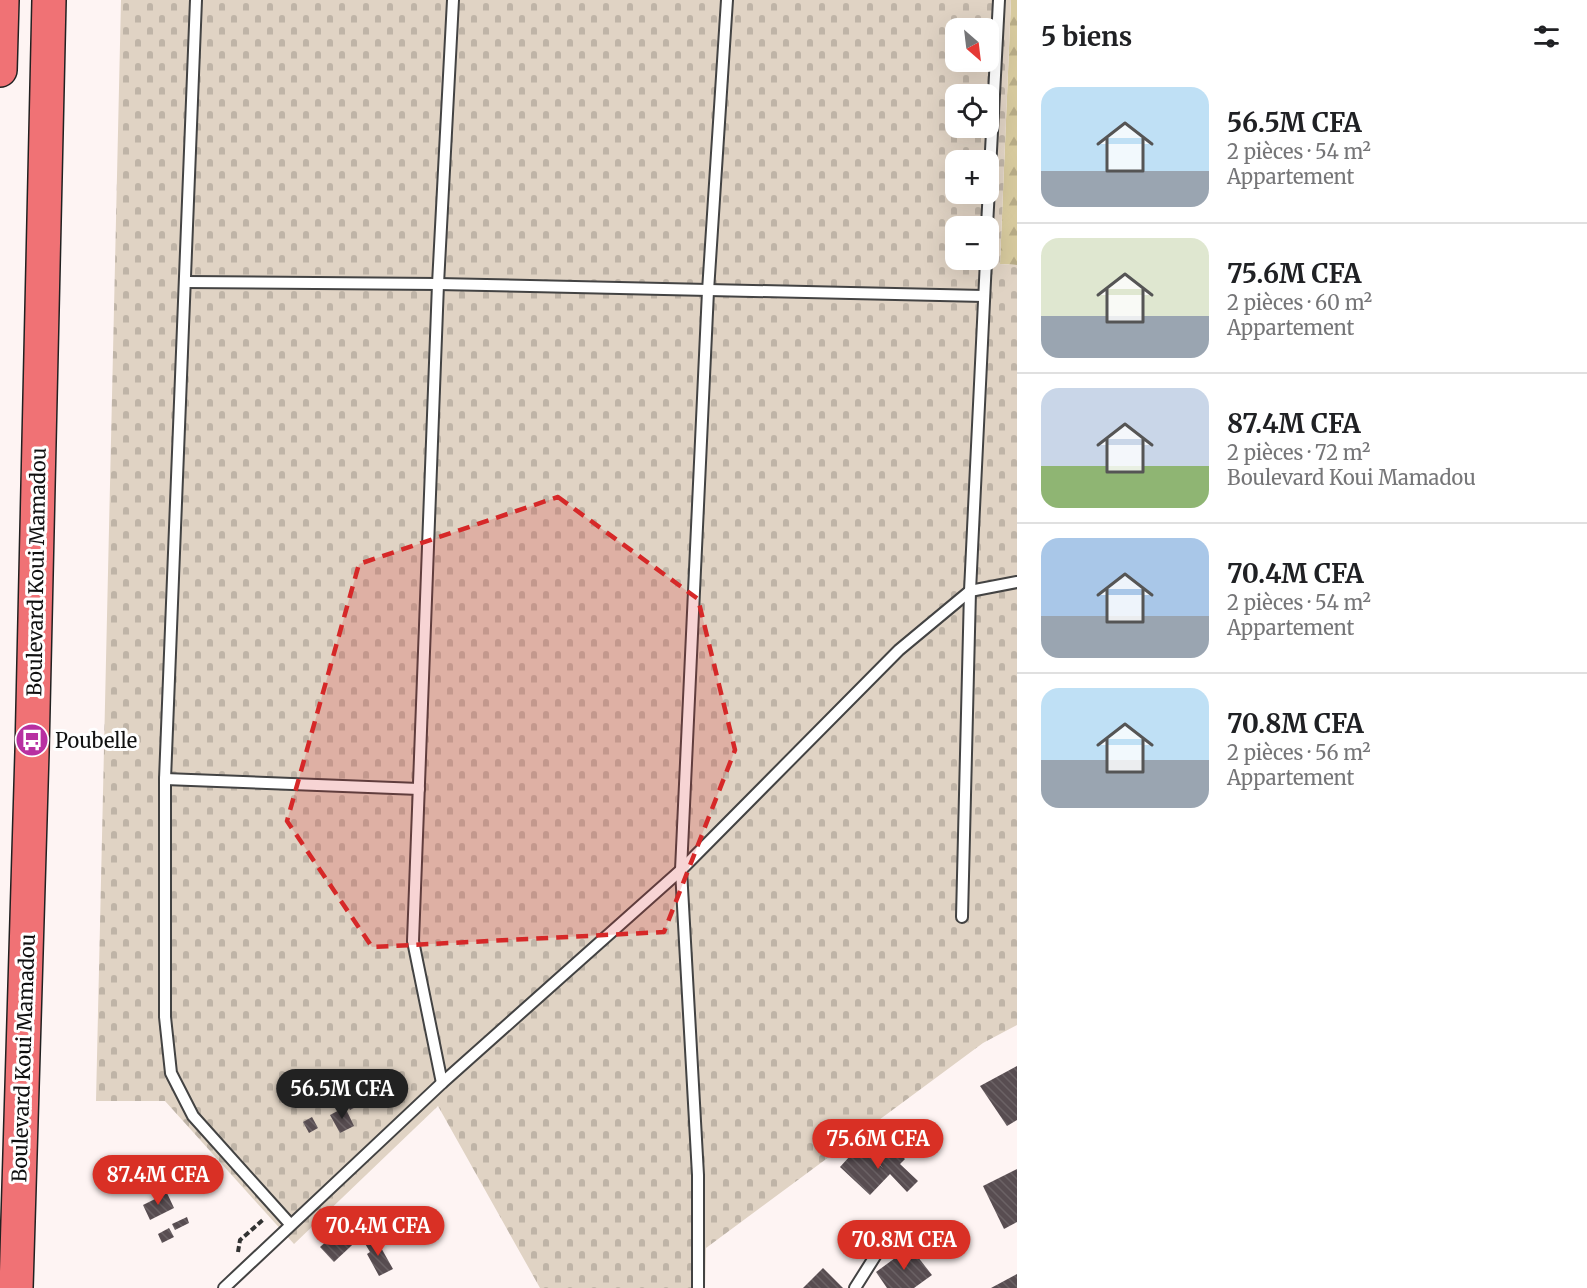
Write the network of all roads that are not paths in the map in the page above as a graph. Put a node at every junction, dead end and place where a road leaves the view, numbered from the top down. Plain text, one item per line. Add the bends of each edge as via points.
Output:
1 (2, 0) edge
2 (49, 0) edge
3 (196, 0) edge
4 (453, 0) edge
5 (727, 0) edge
6 (999, 0) edge
7 (0, 70) edge
8 (988, 216) edge
9 (985, 270) edge
10 (186, 282) junction
11 (438, 284) junction
12 (708, 291) junction
13 (984, 296) junction
14 (1017, 582) edge
15 (970, 591) junction
16 (165, 779) junction
17 (419, 789) junction
18 (681, 870) junction
19 (962, 917) dead end
20 (442, 1083) junction
21 (290, 1224) junction
22 (884, 1242) dead end
23 (16, 1288) edge
24 (224, 1288) edge
25 (698, 1288) edge
26 (855, 1288) edge

1 - 7 main road
2 - 23 main road, Boulevard Koui Mamadou
3 - 10 lane
4 - 11 lane
5 - 12 lane
6 - 8 lane
9 - 13 lane
10 - 11 lane
10 - 16 lane
11 - 12 lane
11 - 17 lane
12 - 13 lane
12 - 18 lane
13 - 15 lane
14 - 15 lane
15 - 18 lane via 898,650
15 - 19 lane
16 - 17 lane
16 - 21 lane via 165,1017 171,1073 193,1116
17 - 20 lane via 413,940
18 - 20 lane
18 - 25 lane via 698,1175
20 - 21 lane
21 - 24 lane
22 - 26 lane

